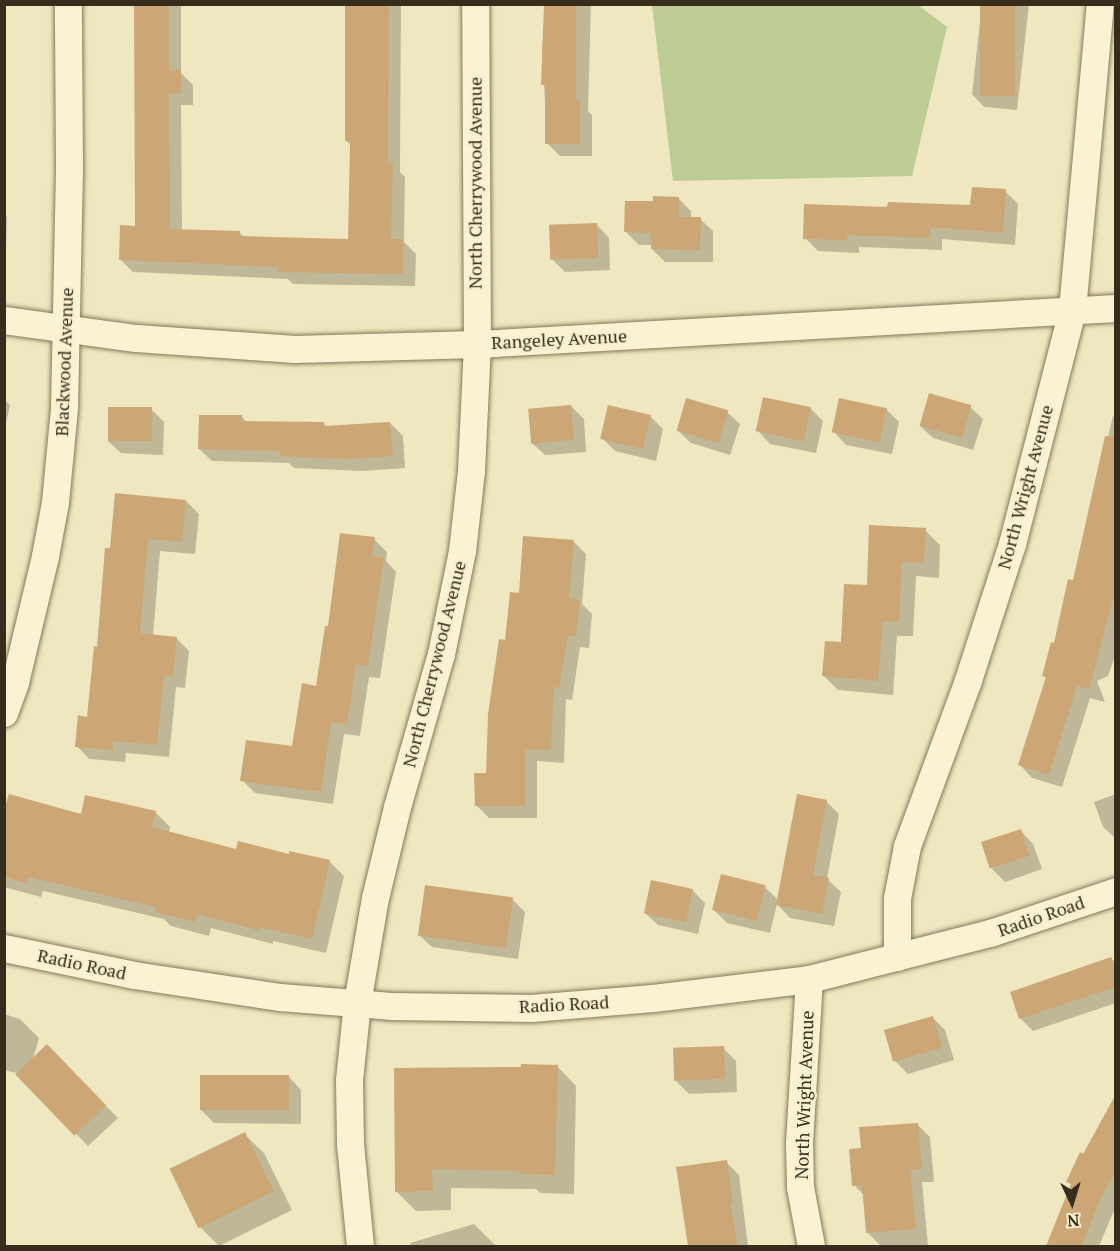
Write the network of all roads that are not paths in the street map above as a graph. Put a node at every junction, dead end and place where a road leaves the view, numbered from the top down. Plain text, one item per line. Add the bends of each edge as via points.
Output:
1 (68, 4) edge
2 (474, 4) edge
3 (1100, 4) edge
4 (1116, 308) edge
5 (1072, 310) junction
6 (4, 320) edge
7 (66, 330) junction
8 (477, 344) junction
9 (4, 713) edge
10 (1116, 891) edge
11 (4, 948) edge
12 (897, 957) junction
13 (809, 979) junction
14 (357, 1003) junction
15 (360, 1246) edge
16 (811, 1246) edge

1 - 7 street, Blackwood Avenue
2 - 8 street, North Cherrywood Avenue
3 - 5 street, North Wright Avenue
4 - 5 street, Rangeley Avenue
5 - 8 street, Rangeley Avenue
5 - 12 street, North Wright Avenue via 1012,544 968,680 907,846 897,898
6 - 7 street, Rangeley Avenue
7 - 8 street, Rangeley Avenue via 136,339 295,349
7 - 9 street, Blackwood Avenue via 55,502 15,682
8 - 14 street, North Cherrywood Avenue via 471,471 462,550 441,654 375,898
10 - 12 street, Radio Road via 990,933
11 - 14 street, Radio Road via 134,975
12 - 13 street, Radio Road
13 - 14 street, Radio Road via 531,1008
13 - 16 street, North Wright Avenue via 799,1143 800,1187
14 - 15 street, North Cherrywood Avenue via 350,1090 351,1155

